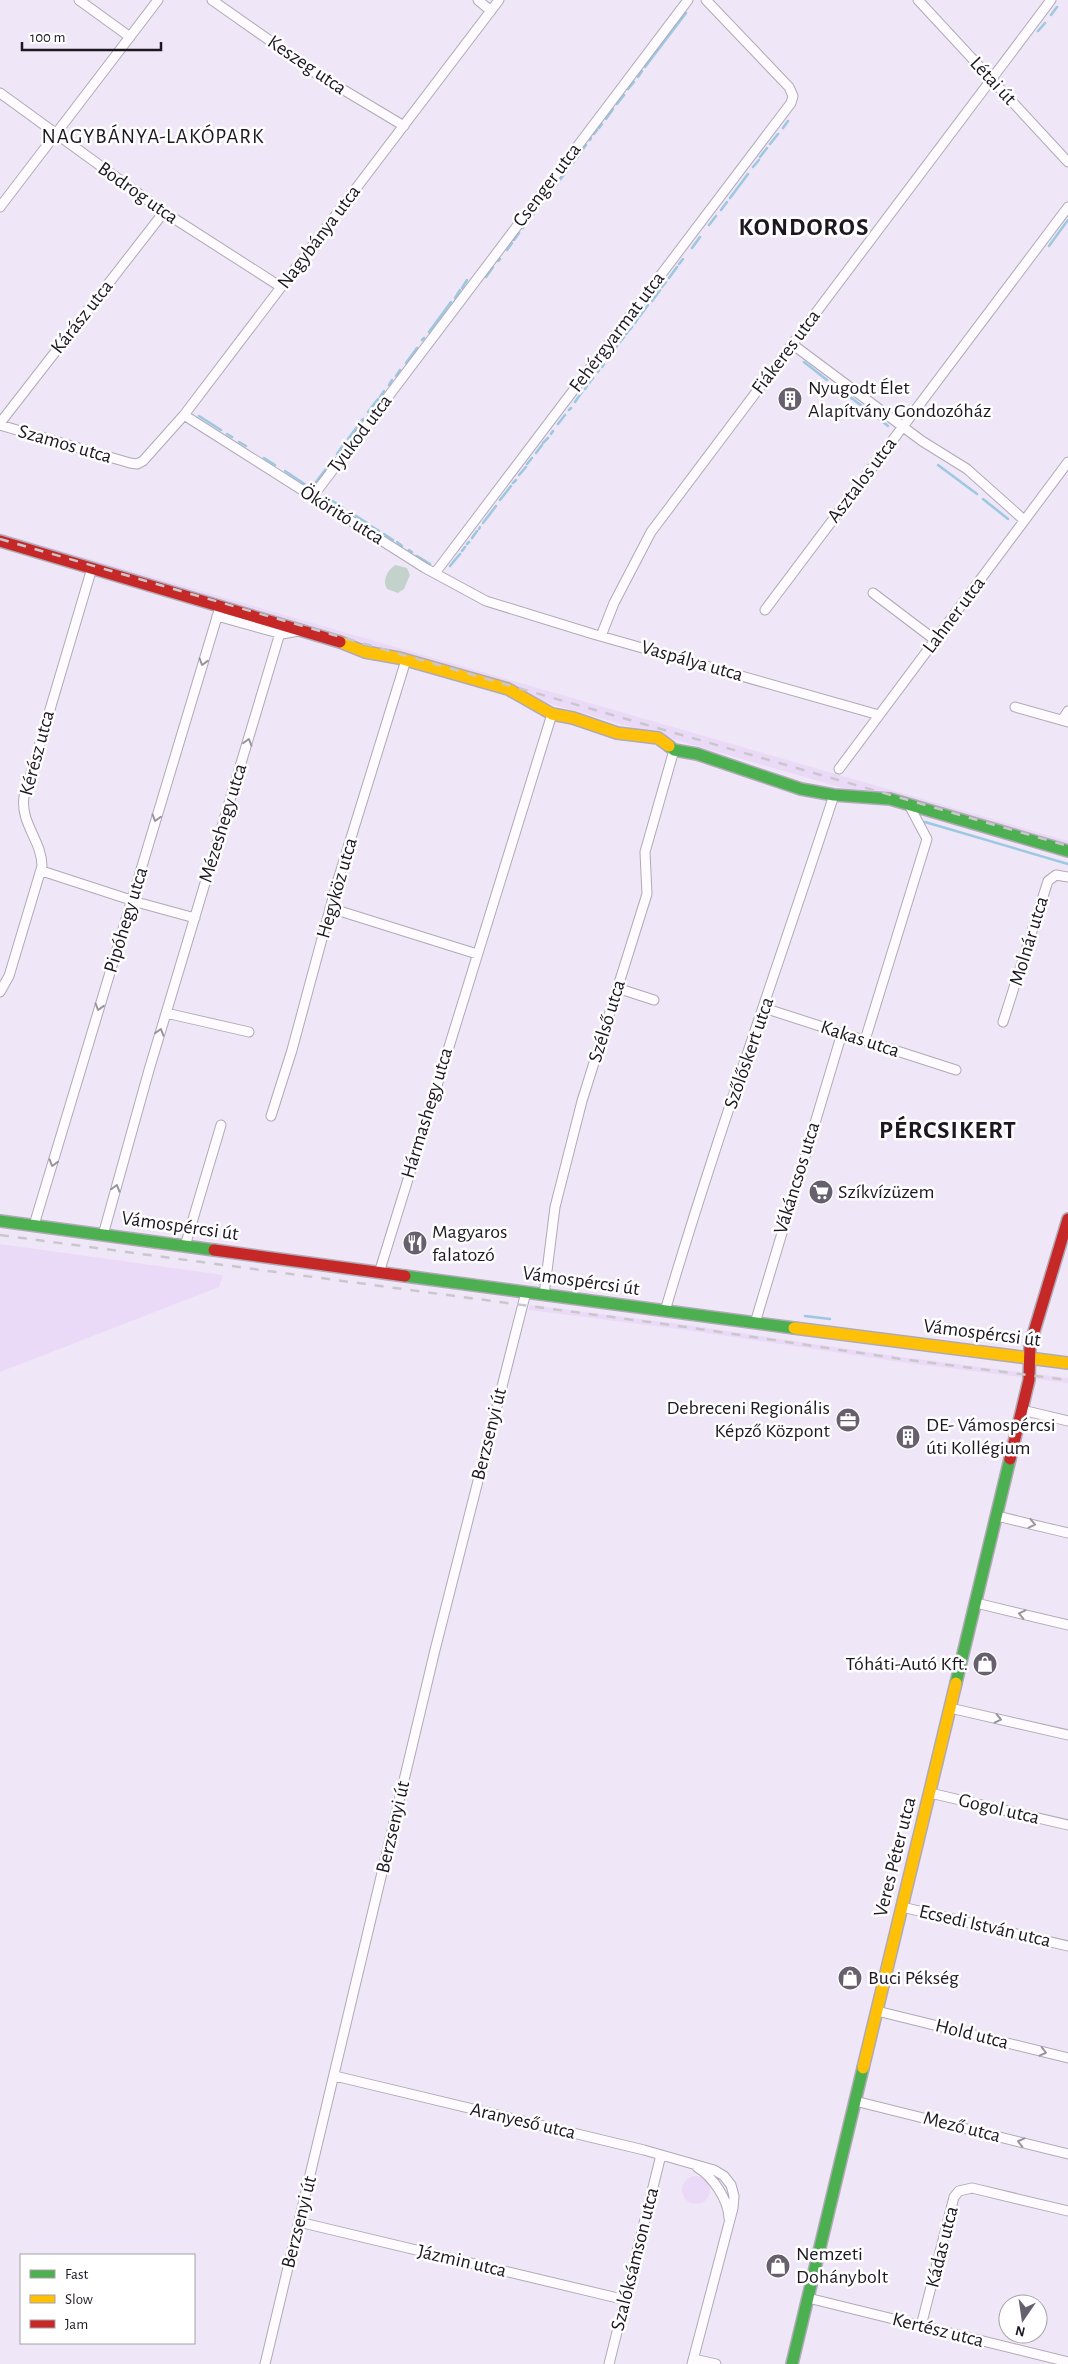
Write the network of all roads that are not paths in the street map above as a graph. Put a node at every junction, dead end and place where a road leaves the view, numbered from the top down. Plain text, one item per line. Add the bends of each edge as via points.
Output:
1 (80, 0) edge
2 (158, 0) edge
3 (212, 0) edge
4 (478, 0) edge
5 (499, 0) edge
6 (688, 0) edge
7 (706, 0) edge
8 (918, 0) edge
9 (1051, 0) edge
10 (491, 11) junction
11 (130, 37) junction
12 (992, 80) junction
13 (0, 93) edge
14 (404, 126) junction
15 (56, 134) junction
16 (1068, 162) edge
17 (0, 207) edge
18 (1068, 207) edge
19 (164, 212) junction
20 (281, 287) junction
21 (792, 344) junction
22 (407, 371) joint
23 (184, 415) junction
24 (0, 424) edge
25 (902, 426) junction
26 (1068, 462) edge
27 (130, 464) joint
28 (313, 496) junction
29 (1024, 520) junction
30 (0, 542) edge
31 (92, 568) junction
32 (435, 573) junction
33 (873, 593) dead end
34 (503, 608) joint
35 (765, 610) dead end
36 (218, 611) junction
37 (304, 630) junction
38 (280, 633) junction
39 (601, 636) junction
40 (935, 640) junction
41 (406, 660) junction
42 (1015, 707) dead end
43 (1068, 712) edge
44 (552, 714) junction
45 (879, 716) junction
46 (1065, 721) edge
47 (674, 750) junction
48 (839, 768) dead end
49 (834, 795) junction
50 (909, 805) junction
51 (1068, 851) edge
52 (42, 871) junction
53 (1068, 877) edge
54 (132, 900) junction
55 (330, 908) junction
56 (195, 918) junction
57 (477, 954) junction
58 (618, 988) junction
59 (0, 992) edge
60 (654, 1000) dead end
61 (764, 1008) junction
62 (166, 1013) junction
63 (1004, 1022) dead end
64 (249, 1032) dead end
65 (842, 1033) junction
66 (865, 1040) junction
67 (956, 1070) dead end
68 (271, 1116) dead end
69 (221, 1125) dead end
70 (1068, 1219) edge
71 (0, 1220) edge
72 (34, 1225) junction
73 (102, 1235) junction
74 (185, 1246) junction
75 (379, 1273) junction
76 (526, 1292) junction
77 (544, 1295) junction
78 (665, 1311) junction
79 (755, 1323) junction
80 (1030, 1358) junction
81 (1068, 1363) edge
82 (1022, 1410) junction
83 (1068, 1421) edge
84 (996, 1516) junction
85 (1068, 1533) edge
86 (976, 1603) junction
87 (1068, 1625) edge
88 (950, 1708) junction
89 (1068, 1735) edge
90 (930, 1792) junction
91 (1068, 1825) edge
92 (902, 1907) junction
93 (1068, 1946) edge
94 (877, 2010) junction
95 (1068, 2058) edge
96 (335, 2076) junction
97 (855, 2101) junction
98 (661, 2154) junction
99 (1068, 2154) edge
100 (691, 2163) junction
101 (1068, 2211) edge
102 (299, 2222) junction
103 (729, 2228) junction
104 (808, 2298) junction
105 (626, 2300) junction
106 (922, 2326) junction
107 (693, 2361) edge
108 (1068, 2362) edge
109 (265, 2364) edge
110 (610, 2364) edge
111 (716, 2364) edge
112 (792, 2364) edge

1 - 11 street
2 - 11 street
3 - 14 street, Keszeg utca via 317,74
4 - 10 street
5 - 10 street, Nagybánya utca
6 - 22 street, Csenger utca
7 - 32 street, Fehérgyarmat utca via 790,89 793,96 789,107
8 - 12 street, Létai út
9 - 12 street, Fiákeres utca
10 - 14 street, Nagybánya utca
11 - 15 street
12 - 16 street, Létai út
12 - 21 street, Fiákeres utca
13 - 15 street, Bodrog utca
14 - 20 street, Nagybánya utca
15 - 17 street
15 - 19 street, Bodrog utca
18 - 25 street, Asztalos utca
19 - 20 street, Bodrog utca
19 - 24 street, Kárász utca
20 - 23 street, Nagybánya utca
21 - 25 street
21 - 39 street, Fiákeres utca via 651,532
22 - 28 street, Tyukod utca
23 - 27 street, Nagybánya utca via 143,461
23 - 28 street, Ököritó utca
24 - 27 street, Szamos utca
25 - 29 street via 967,469
25 - 35 street, Asztalos utca
26 - 29 street, Lahner utca
28 - 32 street, Ököritó utca
29 - 40 street, Lahner utca
30 - 31 street
31 - 36 street
31 - 52 street, Kérész utca via 24,800 26,821 42,857
32 - 34 street, Ököritó utca
33 - 40 street
34 - 39 street, Vaspálya utca
36 - 37 street
36 - 38 street
36 -> 54 street, Pipóhegy utca
37 - 38 street
37 - 41 street via 365,652
56 -> 38 street, Mézeshegy utca
39 - 45 street, Vaspálya utca
40 - 45 street, Lahner utca
41 - 44 street via 518,693
41 - 55 street, Hegyköz utca
42 - 46 street
43 - 46 street
44 - 47 street via 616,733 653,737
44 - 57 street, Hármashegy utca
45 - 48 street, Lahner utca
47 - 49 street via 801,789
47 - 58 street, Szélső utca via 645,852 646,894
49 - 50 street via 884,798
49 - 61 street, Szőlőskert utca
50 - 51 street
50 - 66 street via 927,839
52 - 54 street
52 - 59 street, Kérész utca via 10,976
53 - 63 street, Molnár utca via 1056,875 1048,881
54 - 56 street
54 -> 72 street, Pipóhegy utca
55 - 57 street
55 - 68 street, Hegyköz utca
56 - 62 street, Mézeshegy utca
57 - 75 street, Hármashegy utca
58 - 60 street
58 - 77 street, Szélső utca via 582,1101 555,1207
61 - 65 street, Kakas utca
61 - 78 street, Szőlőskert utca via 694,1212
62 - 64 street
73 -> 62 street, Mézeshegy utca
65 - 66 street, Kakas utca
65 - 79 street, Vákáncsos utca
66 - 67 street, Kakas utca
69 - 74 street
70 - 80 street, Veres Péter utca via 1030,1345
71 - 72 street, Vámospércsi út
72 - 73 street, Vámospércsi út
73 - 74 street, Vámospércsi út
74 - 75 street, Vámospércsi út
75 - 76 street, Vámospércsi út
76 - 77 street, Vámospércsi út
76 - 96 street, Berzsenyi út via 435,1650
77 - 78 street, Vámospércsi út
78 - 79 street, Vámospércsi út
79 - 80 street, Vámospércsi út
80 - 81 street, Vámospércsi út
80 - 82 street, Veres Péter utca via 1030,1378
82 - 83 street
82 - 84 street, Veres Péter utca
84 -> 85 street
84 - 86 street, Veres Péter utca
87 -> 86 street
86 - 88 street, Veres Péter utca
88 -> 89 street
88 - 90 street, Veres Péter utca
90 - 91 street, Gogol utca
90 - 92 street, Veres Péter utca
92 - 93 street, Ecsedi István utca
92 - 94 street, Veres Péter utca
94 -> 95 street, Hold utca
94 - 97 street, Veres Péter utca
96 - 98 street, Aranyeső utca
96 - 102 street, Berzsenyi út
99 -> 97 street, Mező utca
97 - 104 street, Veres Péter utca
98 - 100 street, Aranyeső utca
98 - 105 street, Szalóksámson utca
100 - 103 street via 706,2174 718,2190 727,2208
100 - 103 street, Aranyeső utca via 726,2178 734,2192
101 - 106 street, Kádas utca via 972,2188 958,2191
102 - 105 street, Jázmin utca
102 - 109 street, Berzsenyi út
103 - 107 street, Aranyeső utca
104 - 106 street, Kertész utca
104 - 112 street, Veres Péter utca
105 - 110 street, Szalóksámson utca
106 - 108 street, Kertész utca
107 - 111 street

